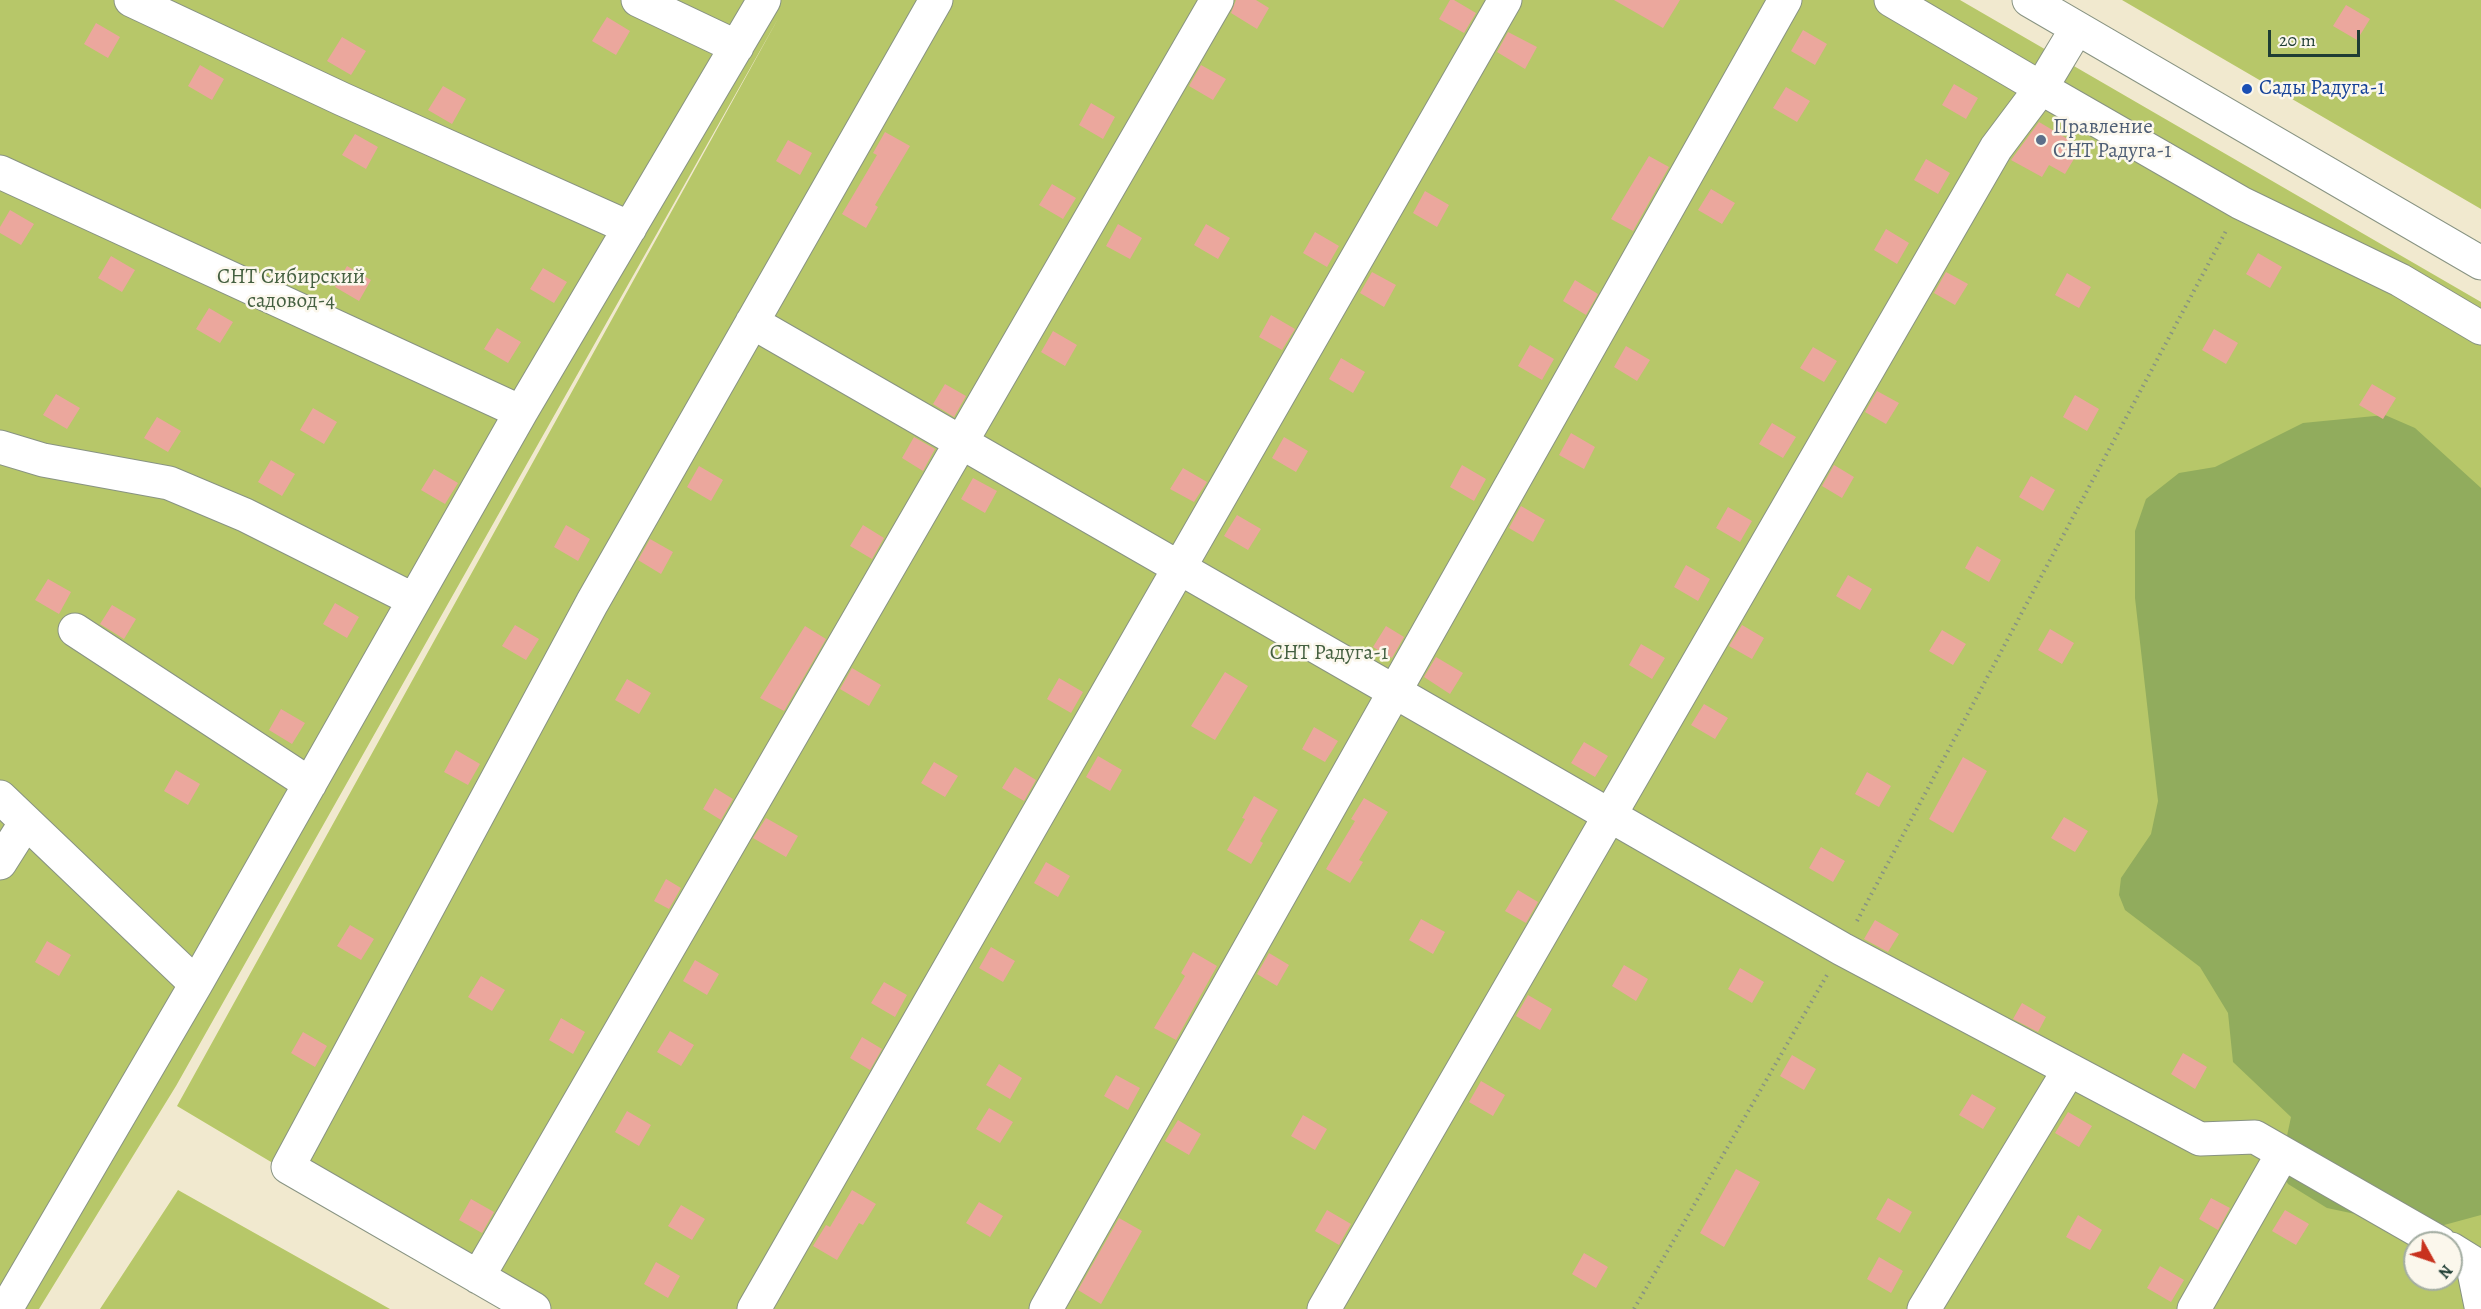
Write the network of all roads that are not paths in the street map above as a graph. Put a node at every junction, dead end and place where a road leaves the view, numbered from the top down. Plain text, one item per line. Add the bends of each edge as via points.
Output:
1 (131, 0) edge
2 (638, 0) edge
3 (764, 0) edge
4 (936, 0) edge
5 (1216, 0) edge
6 (1505, 0) edge
7 (1785, 0) edge
8 (1891, 0) edge
9 (2029, 0) edge
10 (2077, 28) junction
11 (737, 47) junction
12 (2041, 88) junction
13 (0, 172) edge
14 (630, 228) junction
15 (2481, 263) edge
16 (752, 322) junction
17 (2481, 328) edge
18 (521, 412) junction
19 (961, 442) junction
20 (0, 447) edge
21 (1180, 567) junction
22 (414, 600) junction
23 (75, 630) dead end
24 (1395, 691) junction
25 (310, 784) junction
26 (0, 797) edge
27 (1610, 815) junction
28 (26, 822) junction
29 (0, 863) edge
30 (196, 984) junction
31 (2068, 1070) junction
32 (2283, 1153) junction
33 (2419, 1231) edge
34 (2463, 1257) edge
35 (478, 1277) junction
36 (2481, 1306) edge
37 (6, 1309) edge
38 (534, 1309) edge
39 (754, 1309) edge
40 (1046, 1309) edge
41 (1324, 1309) edge
42 (1924, 1309) edge
43 (2194, 1309) edge

1 - 14 street
2 - 11 street
3 - 11 street
4 - 16 street
5 - 19 street
6 - 21 street
7 - 24 street
8 - 12 street
9 - 10 street
10 - 12 street
10 - 15 street
11 - 14 street
12 - 17 street via 2241,203 2400,280
12 - 27 street via 1996,147
13 - 18 street
14 - 18 street
16 - 19 street
16 - 35 street via 592,603 288,1167
18 - 22 street
19 - 21 street
19 - 35 street
20 - 22 street via 43,460 169,483 245,515
21 - 24 street
21 - 39 street
22 - 25 street
23 - 25 street
24 - 27 street
24 - 40 street
25 - 30 street
26 - 28 street
27 - 31 street via 1842,949
27 - 41 street
28 - 29 street
28 - 30 street
30 - 37 street
31 - 32 street via 2200,1139 2255,1137
31 - 42 street
32 - 33 street
32 - 43 street
34 - 36 street via 2472,1262
35 - 38 street

